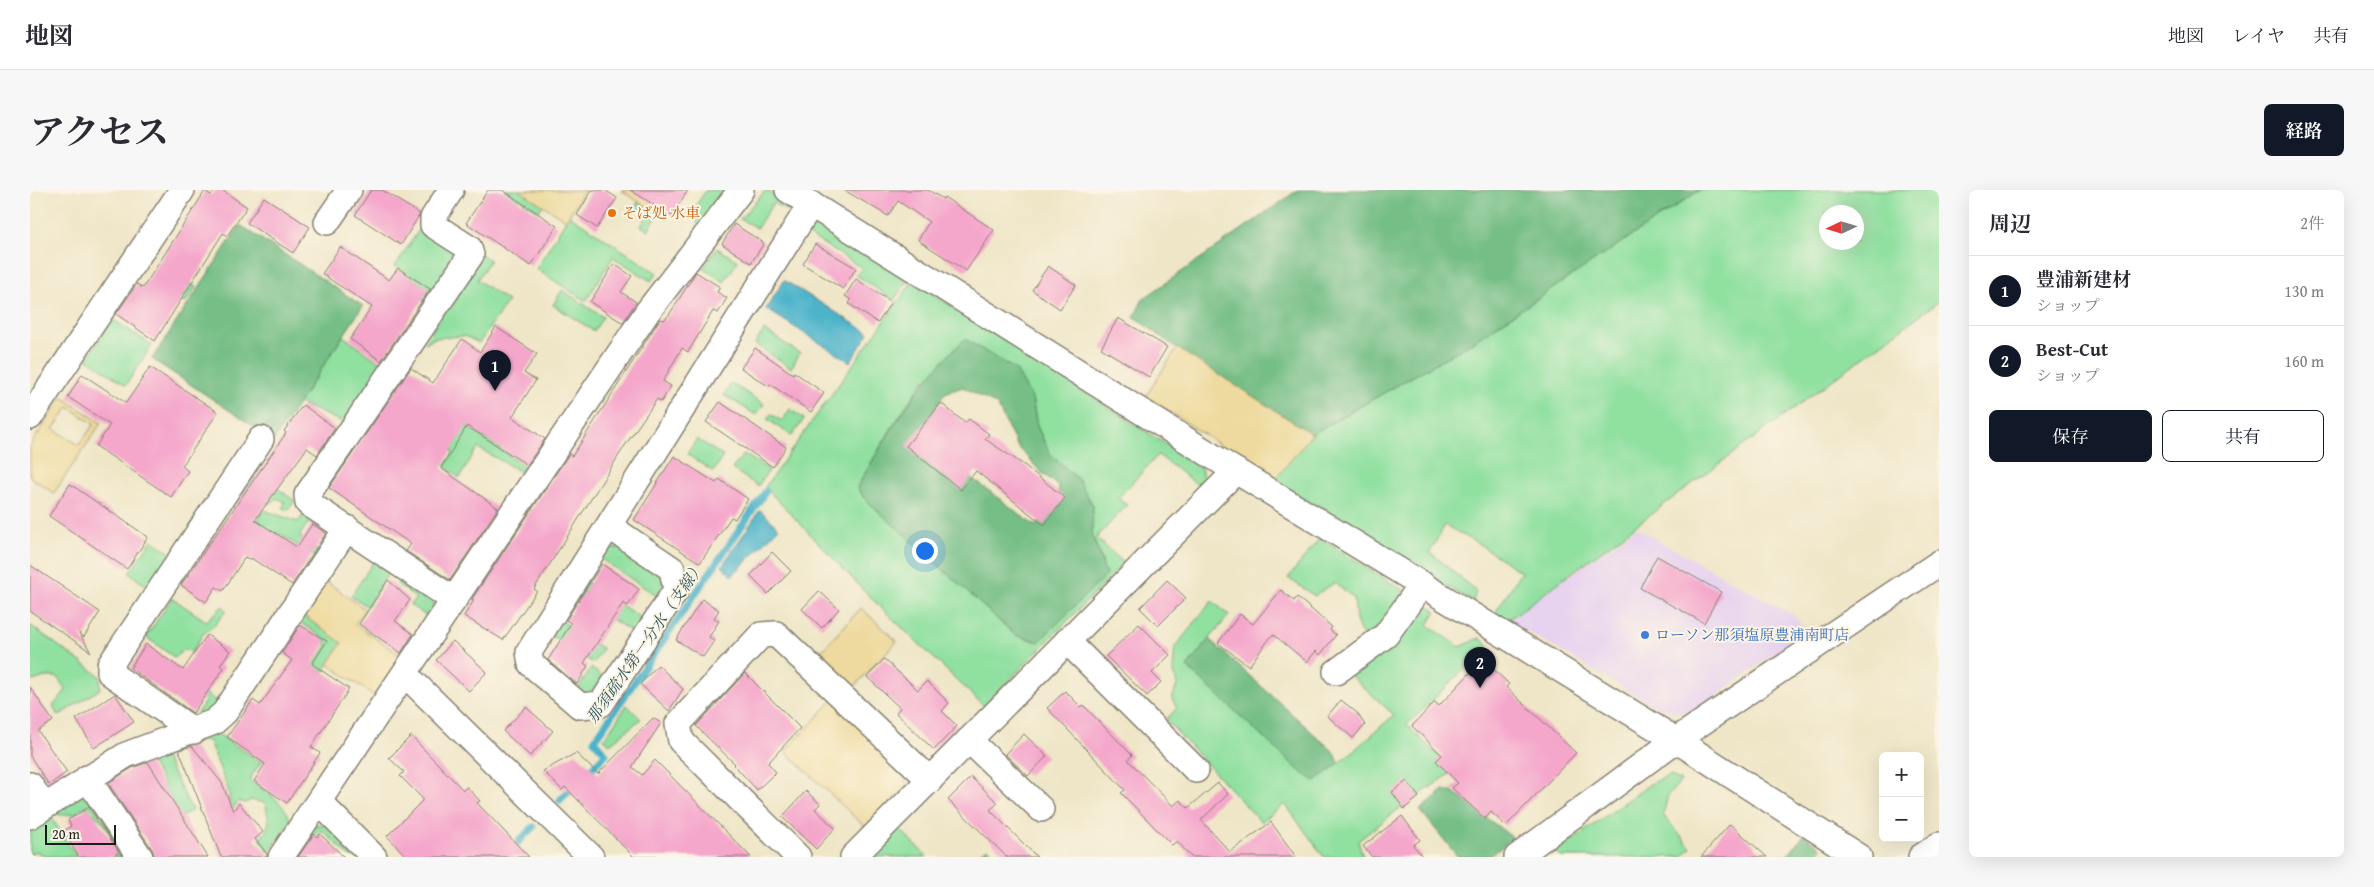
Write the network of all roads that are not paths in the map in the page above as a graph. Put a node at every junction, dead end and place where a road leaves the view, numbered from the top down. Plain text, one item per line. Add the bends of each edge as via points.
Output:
1 (182, 190) edge
2 (349, 190) edge
3 (451, 190) edge
4 (741, 190) edge
5 (788, 190) edge
6 (812, 204) junction
7 (328, 222) dead end
8 (30, 417) edge
9 (261, 439) dead end
10 (1236, 471) junction
11 (609, 526) junction
12 (347, 528) junction
13 (1939, 563) edge
14 (1422, 584) junction
15 (454, 600) junction
16 (1067, 641) junction
17 (1336, 672) dead end
18 (405, 674) junction
19 (194, 730) junction
20 (969, 740) junction
21 (1676, 740) junction
22 (1196, 770) dead end
23 (87, 778) junction
24 (930, 780) junction
25 (30, 785) edge
26 (319, 802) junction
27 (1041, 809) dead end
28 (37, 811) edge
29 (1939, 845) edge
30 (140, 857) edge
31 (281, 857) edge
32 (374, 857) edge
33 (591, 857) edge
34 (798, 857) edge
35 (853, 857) edge
36 (1517, 857) edge
37 (1859, 857) edge
38 (1921, 857) edge

1 - 8 street
2 - 7 street
3 - 12 street via 433,218 433,225 469,248 471,255 307,495 308,502
4 - 15 street via 648,311
5 - 6 street
6 - 10 street
6 - 11 street
9 - 19 street via 110,665 110,673
10 - 14 street
10 - 16 street
11 - 11 street via 529,652 532,664 580,706 601,704 676,590 672,569
12 - 15 street
12 - 19 street via 225,712 214,722
13 - 21 street
14 - 17 street via 1386,635
14 - 21 street
15 - 18 street
16 - 20 street
16 - 22 street
18 - 26 street
18 - 33 street
19 - 23 street via 126,755
20 - 24 street
20 - 27 street
21 - 36 street
21 - 37 street
23 - 28 street
23 - 30 street
24 - 34 street via 776,634 761,635 678,724 681,741
24 - 35 street
25 - 28 street
26 - 31 street
26 - 32 street
29 - 38 street

